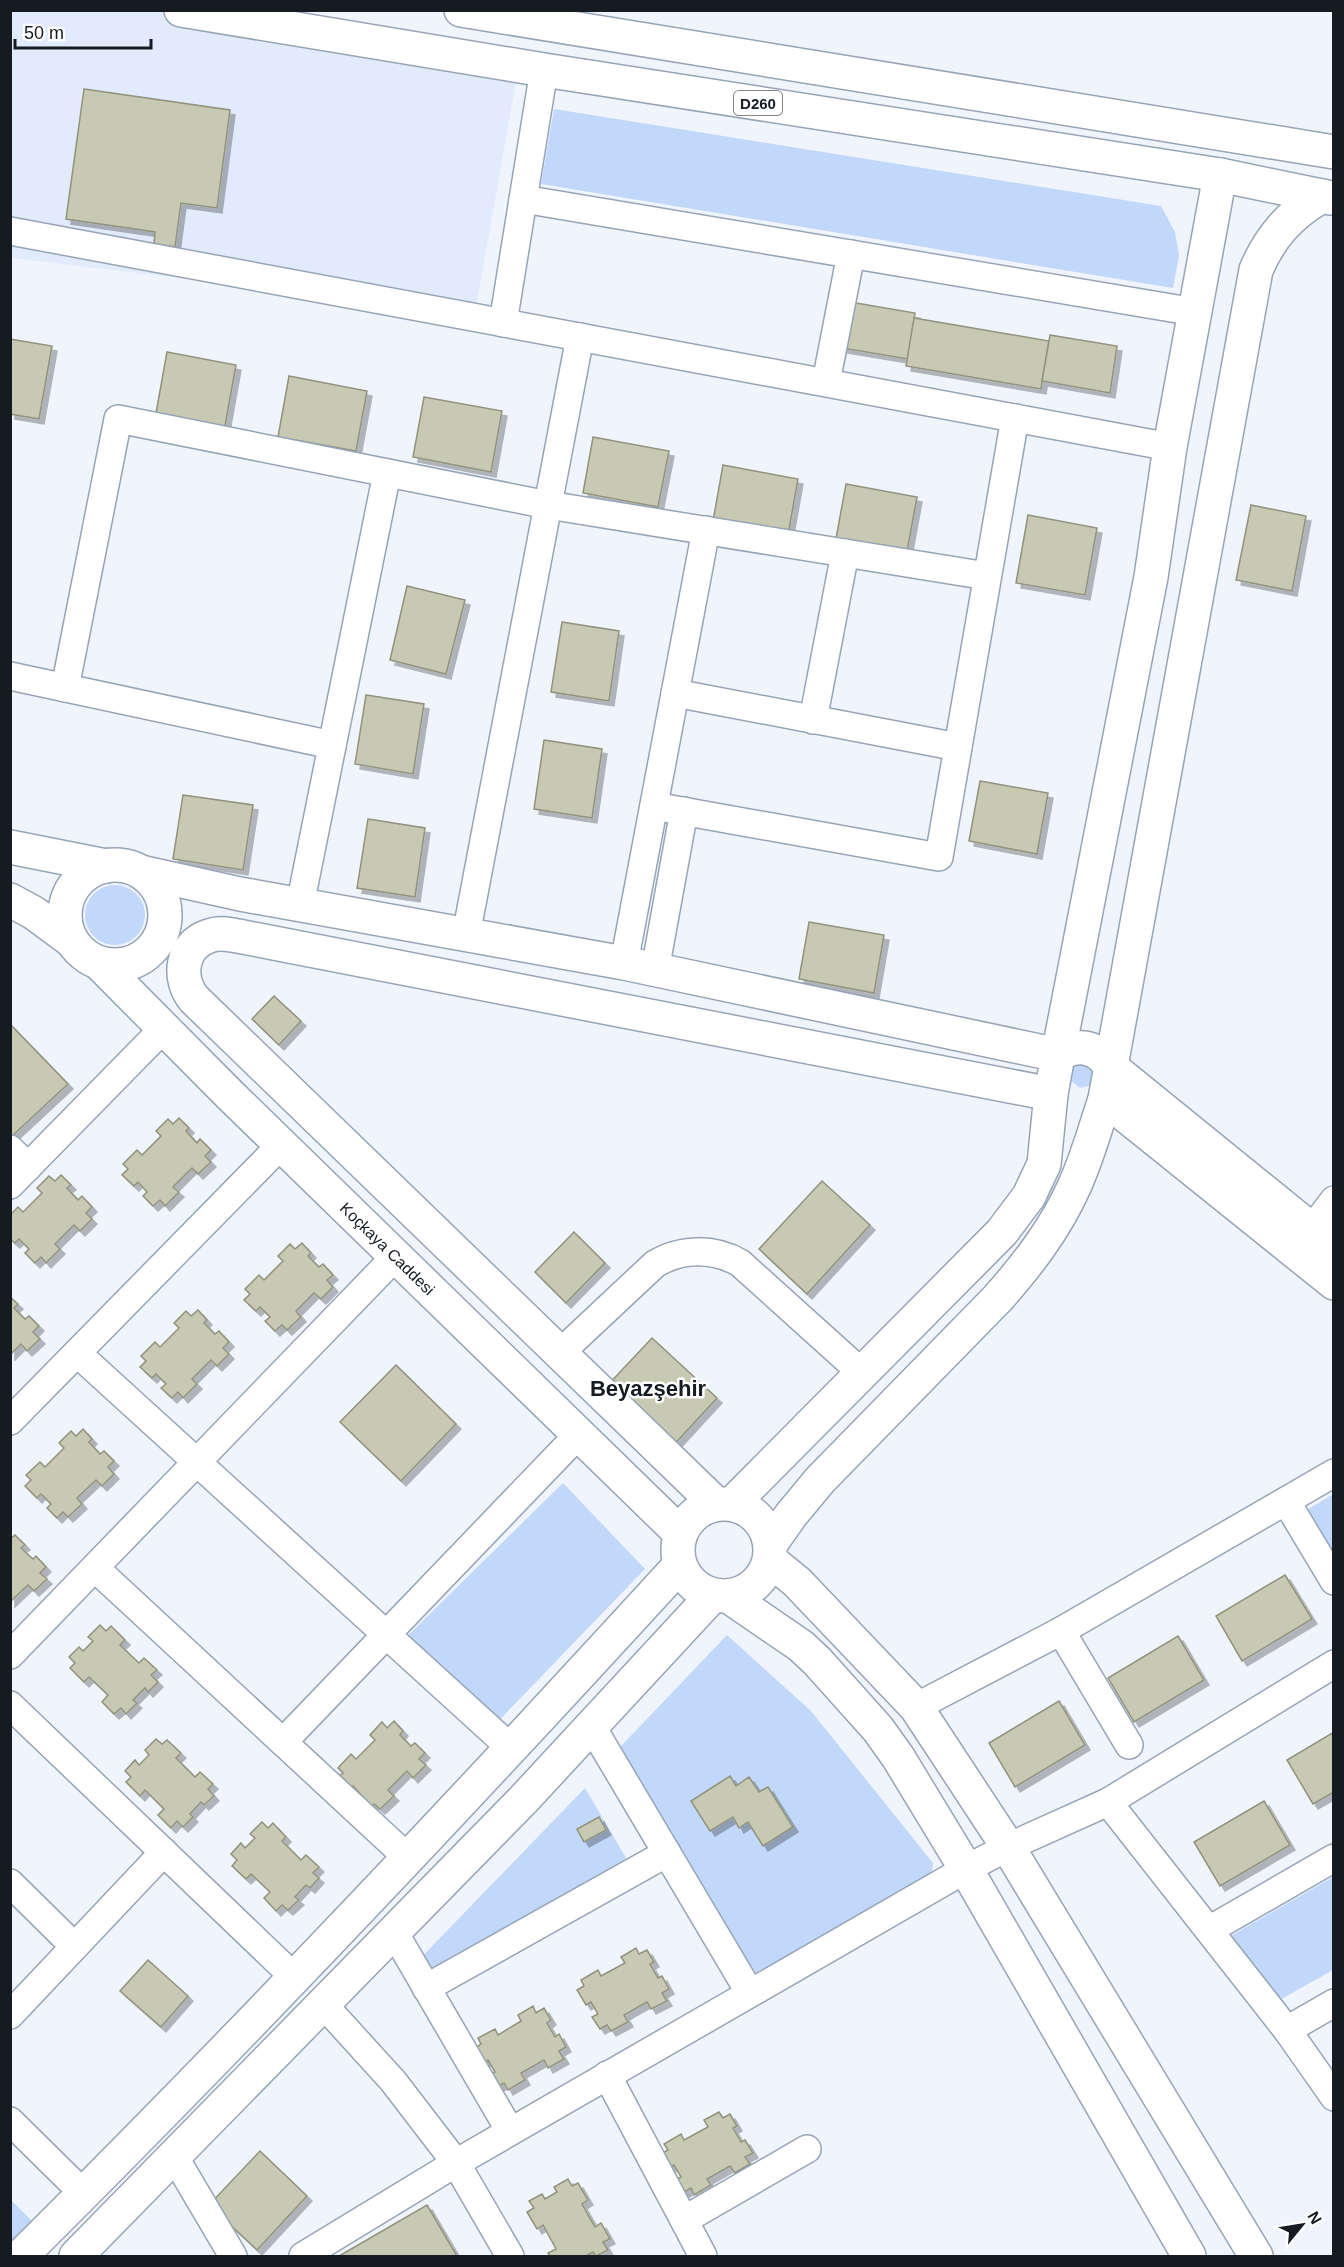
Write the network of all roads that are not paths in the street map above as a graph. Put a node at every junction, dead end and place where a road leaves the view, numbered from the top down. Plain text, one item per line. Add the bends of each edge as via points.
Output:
1 (181, 10) edge
2 (461, 10) edge
3 (544, 70) junction
4 (1334, 152) edge
5 (1220, 175) junction
6 (1328, 197) edge
7 (523, 199) junction
8 (10, 231) edge
9 (851, 254) junction
10 (1195, 312) junction
11 (503, 323) junction
12 (580, 337) junction
13 (826, 382) junction
14 (1015, 418) junction
15 (1170, 447) junction
16 (1222, 455) junction
17 (387, 473) junction
18 (548, 505) junction
19 (706, 530) junction
20 (845, 553) junction
21 (987, 576) junction
22 (1151, 577) junction
23 (1198, 585) junction
24 (10, 676) edge
25 (65, 688) junction
26 (675, 693) junction
27 (813, 720) junction
28 (332, 745) junction
29 (958, 747) junction
30 (654, 806) junction
31 (684, 811) junction
32 (10, 847) edge
33 (106, 866) junction
34 (141, 872) junction
35 (10, 900) edge
36 (300, 905) junction
37 (466, 935) junction
38 (159, 940) junction
39 (72, 941) junction
40 (184, 962) junction
41 (99, 963) junction
42 (624, 963) junction
43 (655, 970) junction
44 (164, 1029) junction
45 (1058, 1055) junction
46 (1111, 1067) junction
47 (1051, 1094) junction
48 (1105, 1099) junction
49 (281, 1145) junction
50 (16, 1167) edge
51 (1334, 1200) edge
52 (1313, 1243) edge
53 (396, 1256) junction
54 (1334, 1283) edge
55 (77, 1353) junction
56 (560, 1353) junction
57 (862, 1373) junction
58 (10, 1421) edge
59 (578, 1435) junction
60 (197, 1462) junction
61 (1334, 1473) edge
62 (1286, 1501) junction
63 (724, 1504) junction
64 (680, 1549) junction
65 (770, 1552) junction
66 (95, 1568) junction
67 (1334, 1581) edge
68 (721, 1596) junction
69 (1061, 1631) junction
70 (386, 1635) junction
71 (10, 1655) edge
72 (1334, 1664) edge
73 (916, 1707) junction
74 (13, 1711) edge
75 (592, 1727) junction
76 (878, 1729) junction
77 (283, 1742) junction
78 (1129, 1745) dead end
79 (512, 1749) junction
80 (1108, 1802) junction
81 (1008, 1847) junction
82 (164, 1852) junction
83 (667, 1853) junction
84 (408, 1858) junction
85 (1334, 1858) edge
86 (966, 1869) junction
87 (10, 1883) edge
88 (1209, 1930) junction
89 (394, 1932) junction
90 (74, 1946) junction
91 (295, 1978) junction
92 (426, 1988) junction
93 (750, 1993) junction
94 (1334, 2003) edge
95 (323, 2004) junction
96 (10, 2015) edge
97 (1287, 2030) junction
98 (607, 2075) junction
99 (1334, 2097) edge
100 (10, 2121) edge
101 (510, 2131) junction
102 (807, 2150) dead end
103 (174, 2156) junction
104 (456, 2163) junction
105 (84, 2194) junction
106 (684, 2220) junction
107 (21, 2256) edge
108 (76, 2256) edge
109 (233, 2256) edge
110 (303, 2256) edge
111 (510, 2256) edge
112 (703, 2256) edge
113 (1189, 2256) edge
114 (1256, 2256) edge

1 - 3 main road, D260
2 - 4 main road
3 - 5 main road, D260
3 - 7 street
5 - 6 main road, D260
5 - 10 main road
6 - 16 main road via 1293,215 1262,254
7 - 9 street
7 - 11 street
8 - 11 street
9 - 10 street
9 - 13 street
10 - 15 main road
11 - 12 street
12 - 13 street
12 - 18 street
13 - 14 street
14 - 15 street
14 - 21 street
15 - 16 main road
15 - 22 main road
16 - 23 main road
17 - 18 street
17 - 25 street via 118,419
17 - 28 street
18 - 19 street
18 - 37 street
19 - 20 street
19 - 26 street
20 - 21 street
20 - 27 street
21 - 29 street
22 - 23 main road
22 - 45 main road
23 - 46 main road
24 - 25 street
25 - 28 street
26 - 27 street
26 - 30 street
27 - 29 street
28 - 36 street
29 - 31 street via 939,856
30 - 31 street
30 - 42 street
31 - 43 street
32 - 33 main road
33 - 34 main road via 130,867
33 - 39 main road via 84,875 69,894 65,918
34 - 36 main road
34 - 38 main road via 155,885 163,901 164,925
35 - 39 main road
36 - 37 main road
37 - 42 main road
38 - 40 main road
38 - 41 main road via 135,962
39 - 41 main road
40 - 47 main road via 200,940 219,934 238,936
40 - 56 main road via 184,982 194,999
41 - 44 main road, Koçkaya Caddesi
42 - 43 main road
43 - 45 main road
44 - 49 main road, Koçkaya Caddesi
44 - 50 street
45 - 46 main road via 1077,1047 1088,1048 1105,1058
45 - 47 main road
46 - 48 main road
46 - 52 main road
47 - 48 main road via 1086,1107
47 - 57 main road via 1044,1164 1017,1215
48 - 52 main road
48 - 65 main road via 1075,1187 1036,1252 998,1298 820,1480 791,1515
49 - 53 main road, Koçkaya Caddesi
49 - 55 street
51 - 52 street
52 - 54 main road
53 - 59 main road, Koçkaya Caddesi
53 - 60 street
55 - 58 street
55 - 60 street
56 - 57 street via 655,1264 668,1257 708,1251 740,1263
56 - 63 main road
57 - 63 main road
59 - 64 main road, Koçkaya Caddesi
59 - 70 street
60 - 66 street
60 - 70 street
61 - 62 street
62 - 67 street
62 - 69 street
63 - 64 main road via 701,1509 688,1519
63 - 65 main road via 747,1509 759,1518 767,1531
64 - 68 main road via 688,1579 700,1590
64 - 79 main road
65 - 68 main road via 764,1574 755,1585 742,1593
65 - 73 main road
66 - 71 street
66 - 77 street
68 - 75 main road
68 - 76 main road via 801,1646
69 - 73 street
69 - 78 street
70 - 77 street
70 - 79 street
72 - 80 street
73 - 76 main road
73 - 81 main road
74 - 82 street
75 - 83 street
75 - 89 main road
76 - 86 main road
77 - 84 street
79 - 84 main road
80 - 81 street
80 - 88 street
81 - 86 street
81 - 114 main road
82 - 90 street
82 - 91 street
83 - 92 street
83 - 93 street
84 - 91 main road
85 - 88 street
86 - 93 street
86 - 113 main road
87 - 90 street
88 - 97 street
89 - 92 street
89 - 95 main road
90 - 96 street
91 - 105 main road
92 - 101 street
93 - 98 street
94 - 97 street
95 - 103 main road
95 - 104 street via 393,2081
97 - 99 street
98 - 101 street
98 - 106 street
100 - 105 street
101 - 104 street
102 - 106 street
103 - 108 main road
103 - 109 street
104 - 110 street
104 - 111 street
105 - 107 main road
106 - 112 street

